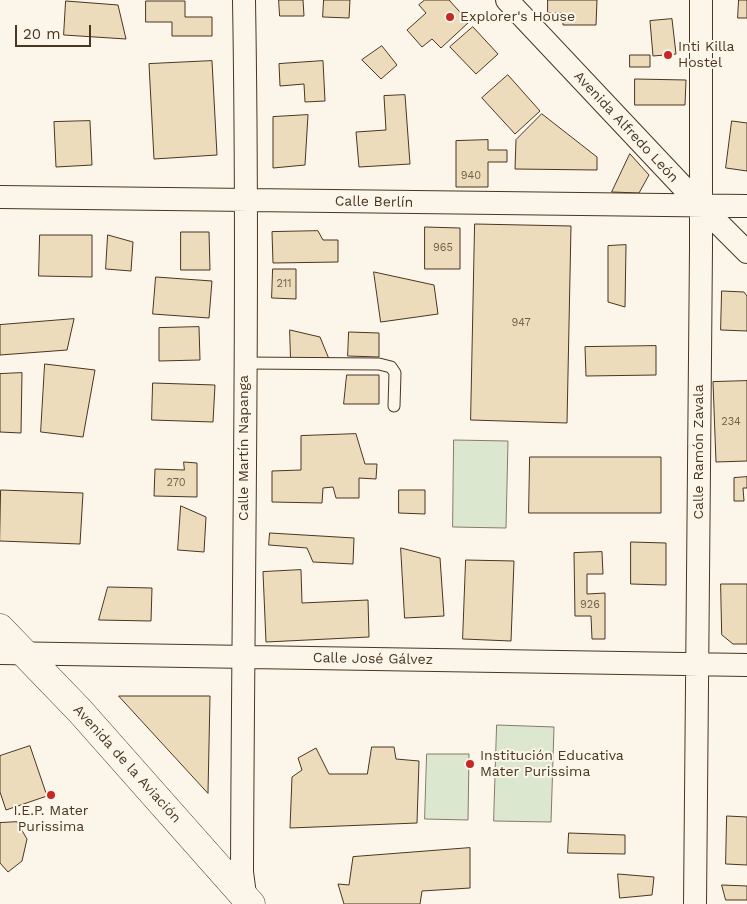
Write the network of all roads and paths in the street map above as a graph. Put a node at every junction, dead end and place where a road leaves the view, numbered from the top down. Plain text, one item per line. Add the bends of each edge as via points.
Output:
1 (244, 0) edge
2 (507, 0) edge
3 (701, 0) edge
4 (0, 197) edge
5 (246, 200) junction
6 (701, 206) junction
7 (747, 206) edge
8 (747, 252) edge
9 (245, 363) junction
10 (394, 406) dead end
11 (0, 628) edge
12 (13, 653) edge
13 (242, 657) junction
14 (697, 664) junction
15 (747, 665) edge
16 (248, 900) edge
17 (696, 904) edge

1 - 5 street, Calle Martín Napanga
2 - 6 street, Avenida Alfredo León
3 - 6 street, Calle Ramón Zavala
4 - 5 street, Calle Berlín
5 - 6 street, Calle Berlín
5 - 9 street, Calle Martín Napanga
6 - 7 street, Calle Berlín
6 - 8 street, Avenida Alfredo León
6 - 14 street, Calle Ramón Zavala
9 - 10 lane via 379,364 391,367 395,373
9 - 13 street, Calle Martín Napanga
11 - 12 main road, Avenida de la Aviación
12 - 13 street, Calle José Gálvez
12 - 16 main road, Avenida de la Aviación via 80,711
13 - 14 street, Calle José Gálvez
13 - 16 street, Calle Martín Napanga via 242,872
14 - 15 street, Calle José Gálvez
14 - 17 street, Calle Ramón Zavala

